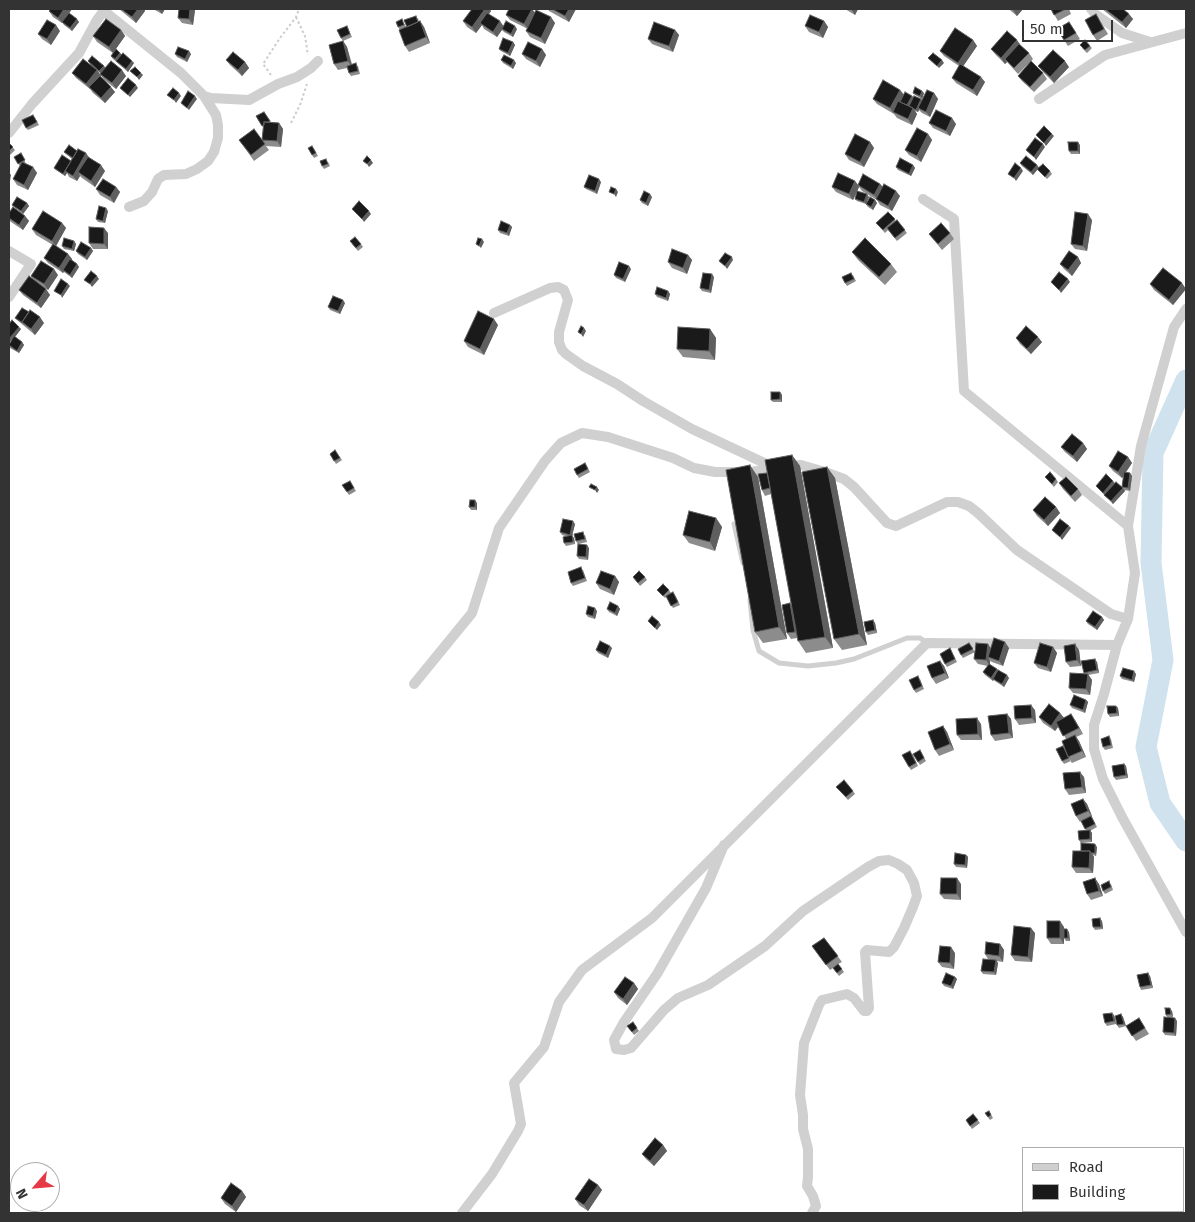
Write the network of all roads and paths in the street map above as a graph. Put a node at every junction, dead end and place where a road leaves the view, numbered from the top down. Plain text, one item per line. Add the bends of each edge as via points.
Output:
1 (299, 9) edge
2 (1091, 9) edge
3 (104, 10) edge
4 (1186, 33) edge
5 (1151, 42) junction
6 (318, 61) dead end
7 (278, 84) junction
8 (204, 96) junction
9 (1039, 99) dead end
10 (9, 133) edge
11 (923, 200) dead end
12 (129, 207) dead end
13 (9, 251) edge
14 (9, 297) edge
15 (1186, 309) edge
16 (494, 313) dead end
17 (775, 468) junction
18 (734, 524) edge
19 (1128, 526) junction
20 (745, 572) edge
21 (748, 590) edge
22 (1128, 619) junction
23 (927, 643) junction
24 (1117, 645) junction
25 (414, 684) dead end
26 (724, 845) junction
27 (1186, 932) edge
28 (462, 1213) edge
29 (812, 1213) edge

1 - 7 path via 263,64
2 - 5 street via 1122,33
3 - 8 street
3 - 10 street via 78,53
4 - 5 street
5 - 9 street via 1105,55
6 - 7 street via 297,77
7 - 8 street via 249,100
8 - 12 street via 216,115 218,125 218,138 208,161 186,174 164,175 144,201
11 - 19 street via 954,219 964,391
13 - 14 street via 31,264
15 - 19 street via 1174,327 1141,446
16 - 17 street via 550,288 564,290 568,300 559,342 566,354 692,429
17 - 22 street via 801,465 844,479 888,523 896,526 947,502 969,506 1017,550 1111,614
17 - 25 street via 715,472 694,468 608,437 582,433 561,443 499,528 472,613
18 - 20 lane
19 - 22 street via 1135,573
21 - 23 lane via 759,651 779,663 836,664 907,638 920,638
22 - 24 street
23 - 24 street
23 - 26 street
24 - 27 street via 1094,725 1094,749 1103,779 1118,810
26 - 28 street via 652,918 582,970 559,1002 544,1047 514,1084 521,1124 518,1131 492,1174
26 - 29 street via 706,888 614,1040 616,1048 631,1048 678,998 708,985 765,946 803,910 868,867 889,860 907,870 914,883 917,896 894,947 889,952 865,952 870,1008 864,1011 847,994 822,1000 804,1043 800,1094 808,1149 808,1186 816,1206

